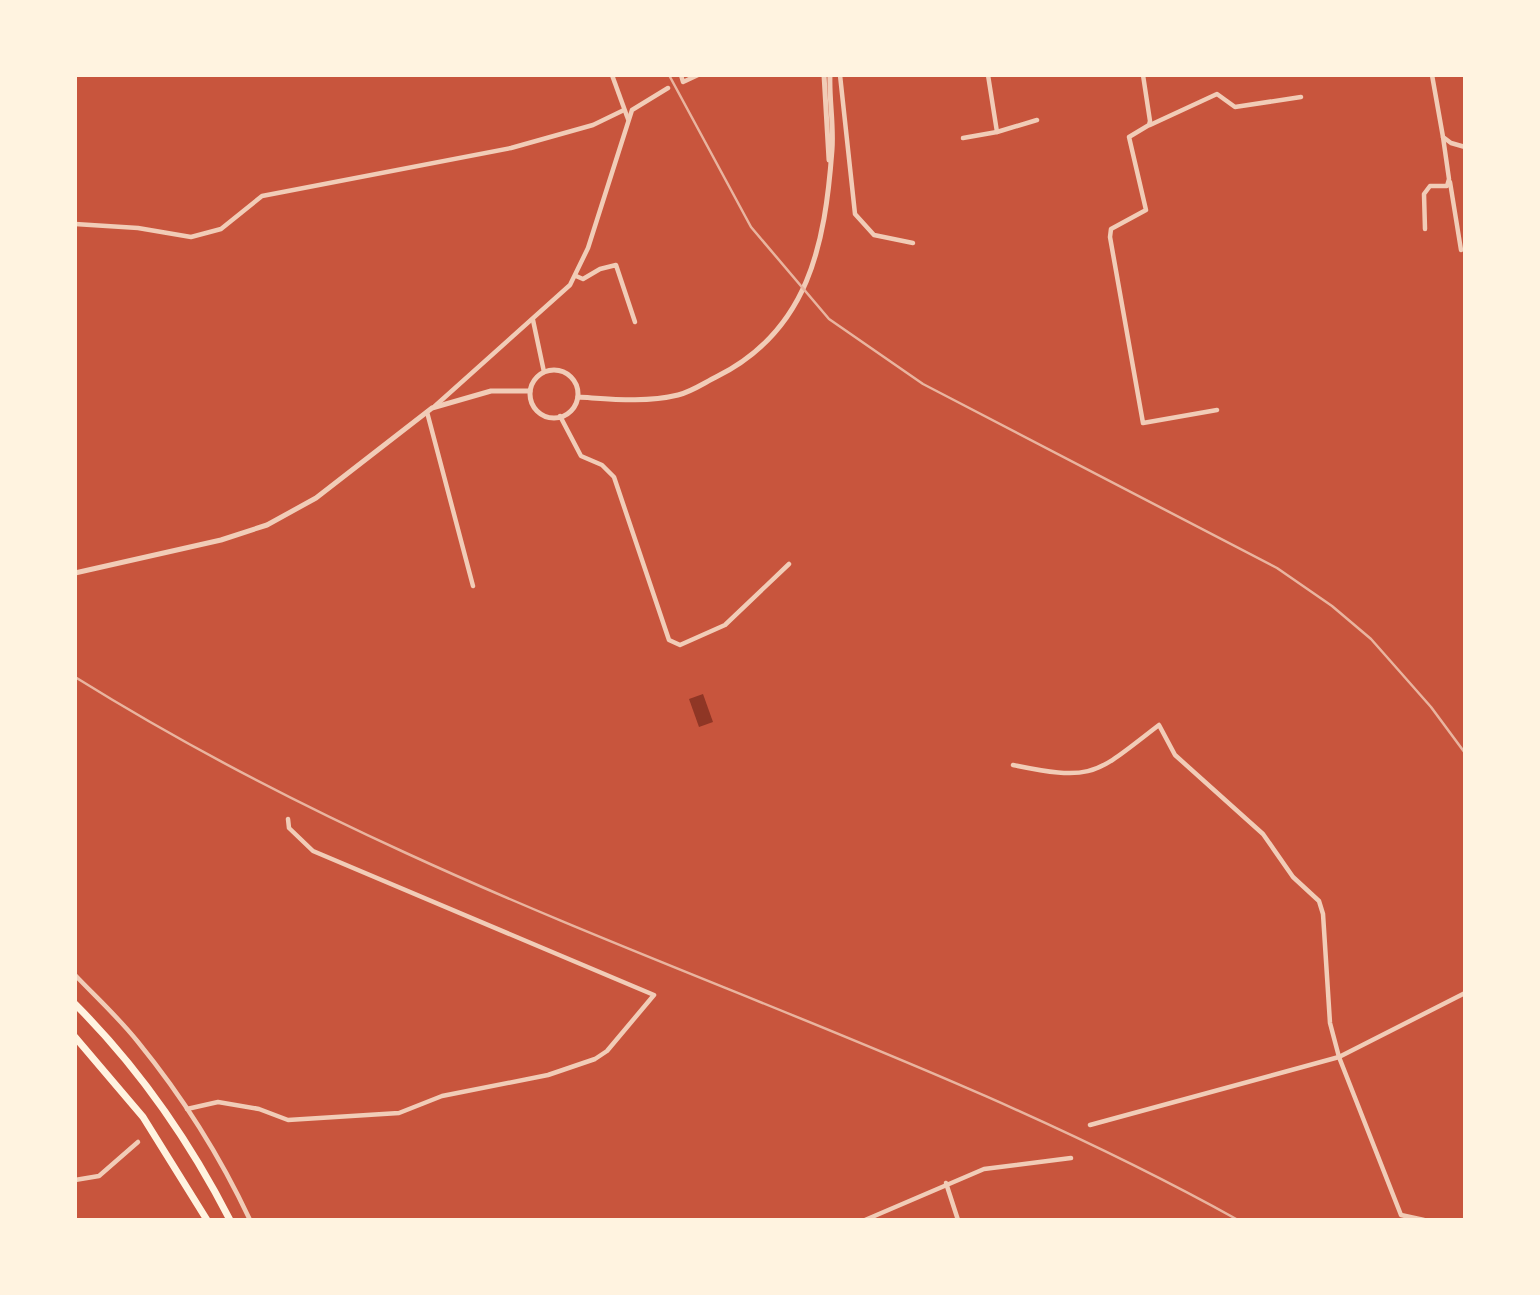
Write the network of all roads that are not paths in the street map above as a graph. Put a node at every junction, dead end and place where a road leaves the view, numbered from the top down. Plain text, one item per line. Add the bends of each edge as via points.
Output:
1 (611, 75) edge
2 (681, 75) edge
3 (698, 75) edge
4 (824, 75) edge
5 (830, 75) edge
6 (840, 75) edge
7 (988, 75) edge
8 (1143, 75) edge
9 (1432, 75) edge
10 (668, 88) dead end
11 (1301, 97) dead end
12 (624, 110) junction
13 (628, 120) junction
14 (1037, 120) dead end
15 (1149, 125) junction
16 (998, 132) junction
17 (1443, 137) junction
18 (963, 138) dead end
19 (1465, 147) edge
20 (830, 163) junction
21 (1450, 180) junction
22 (75, 225) edge
23 (1425, 229) dead end
24 (913, 243) dead end
25 (1461, 250) dead end
26 (576, 276) junction
27 (533, 320) junction
28 (635, 322) dead end
29 (544, 372) junction
30 (530, 391) junction
31 (578, 397) junction
32 (429, 410) junction
33 (1217, 410) dead end
34 (560, 416) junction
35 (789, 564) dead end
36 (75, 573) edge
37 (473, 586) dead end
38 (1013, 765) dead end
39 (288, 818) dead end
40 (75, 975) edge
41 (1465, 993) edge
42 (75, 1004) edge
43 (75, 1037) edge
44 (1339, 1057) junction
45 (187, 1109) junction
46 (1090, 1125) dead end
47 (138, 1142) dead end
48 (1071, 1157) dead end
49 (75, 1180) edge
50 (947, 1183) junction
51 (207, 1220) edge
52 (230, 1220) edge
53 (250, 1220) edge
54 (865, 1220) edge
55 (958, 1220) edge
56 (1424, 1220) edge

1 - 12 street
2 - 3 street via 683,82
4 - 20 street
5 - 20 street
6 - 24 street via 855,214 874,235
7 - 16 street
8 - 15 street
9 - 17 street
10 - 13 street via 632,110
11 - 15 street via 1235,107 1217,94
12 - 13 street
12 - 22 street via 593,125 511,148 262,196 221,229 191,237
13 - 26 street
14 - 16 street
15 - 33 street via 1129,137 1146,210 1111,229 1110,237 1143,423
16 - 18 street
17 - 19 street
17 - 21 street
20 - 31 street via 827,206 814,267 775,337 730,371 679,395 628,401
21 - 23 street via 1447,186 1430,186 1424,194
21 - 25 street
26 - 27 street
26 - 28 street via 583,279 616,265
27 - 29 street
27 - 32 street
29 - 30 street
29 - 31 street via 558,370 571,377
30 - 32 street via 491,391
30 - 34 street via 539,413
31 - 34 street via 570,411
32 - 36 street via 293,513 221,540
32 - 37 street
34 - 35 street via 581,456 602,465 614,477 669,640 680,645 725,625
38 - 44 street via 1076,775 1102,769 1159,725 1175,755 1263,834 1293,877 1319,901 1330,1023
39 - 45 street via 289,828 313,851 654,995 595,1059 548,1075 442,1096 399,1113 288,1120 219,1101
40 - 45 street via 138,1041
41 - 44 street
42 - 52 highway via 117,1049 177,1130
43 - 51 highway via 143,1118
44 - 46 street
44 - 56 street via 1401,1215
45 - 53 street via 227,1172
47 - 49 street via 99,1177
48 - 50 street via 997,1166
50 - 54 street
50 - 55 street

